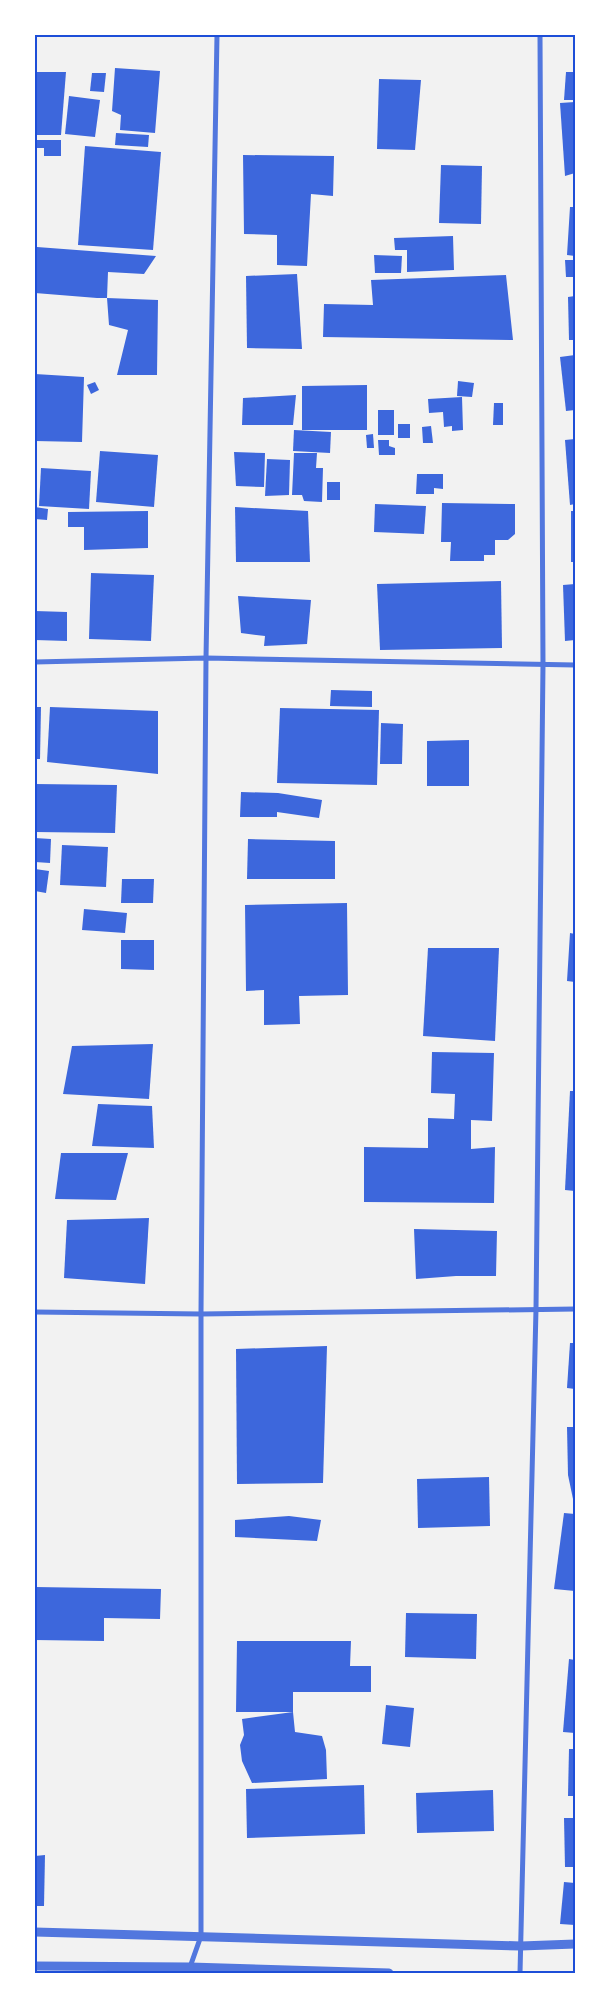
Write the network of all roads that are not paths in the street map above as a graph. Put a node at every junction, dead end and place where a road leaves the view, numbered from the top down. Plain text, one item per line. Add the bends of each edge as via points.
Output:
1 (217, 35) edge
2 (540, 35) edge
3 (206, 658) junction
4 (35, 662) edge
5 (543, 664) junction
6 (575, 665) edge
7 (575, 1308) edge
8 (536, 1309) junction
9 (35, 1312) edge
10 (200, 1314) junction
11 (35, 1932) edge
12 (201, 1936) junction
13 (575, 1944) edge
14 (522, 1946) junction
15 (35, 1966) edge
16 (190, 1970) edge
17 (389, 1973) edge
18 (520, 1973) edge

1 - 3 street
2 - 5 street
3 - 4 street
3 - 5 street
3 - 10 street
5 - 6 street
5 - 8 street
7 - 8 street
8 - 10 street
8 - 14 street
9 - 10 street
10 - 12 street
11 - 12 street
12 - 14 street
12 - 16 street
13 - 14 street
14 - 18 street
15 - 16 street
16 - 17 street

